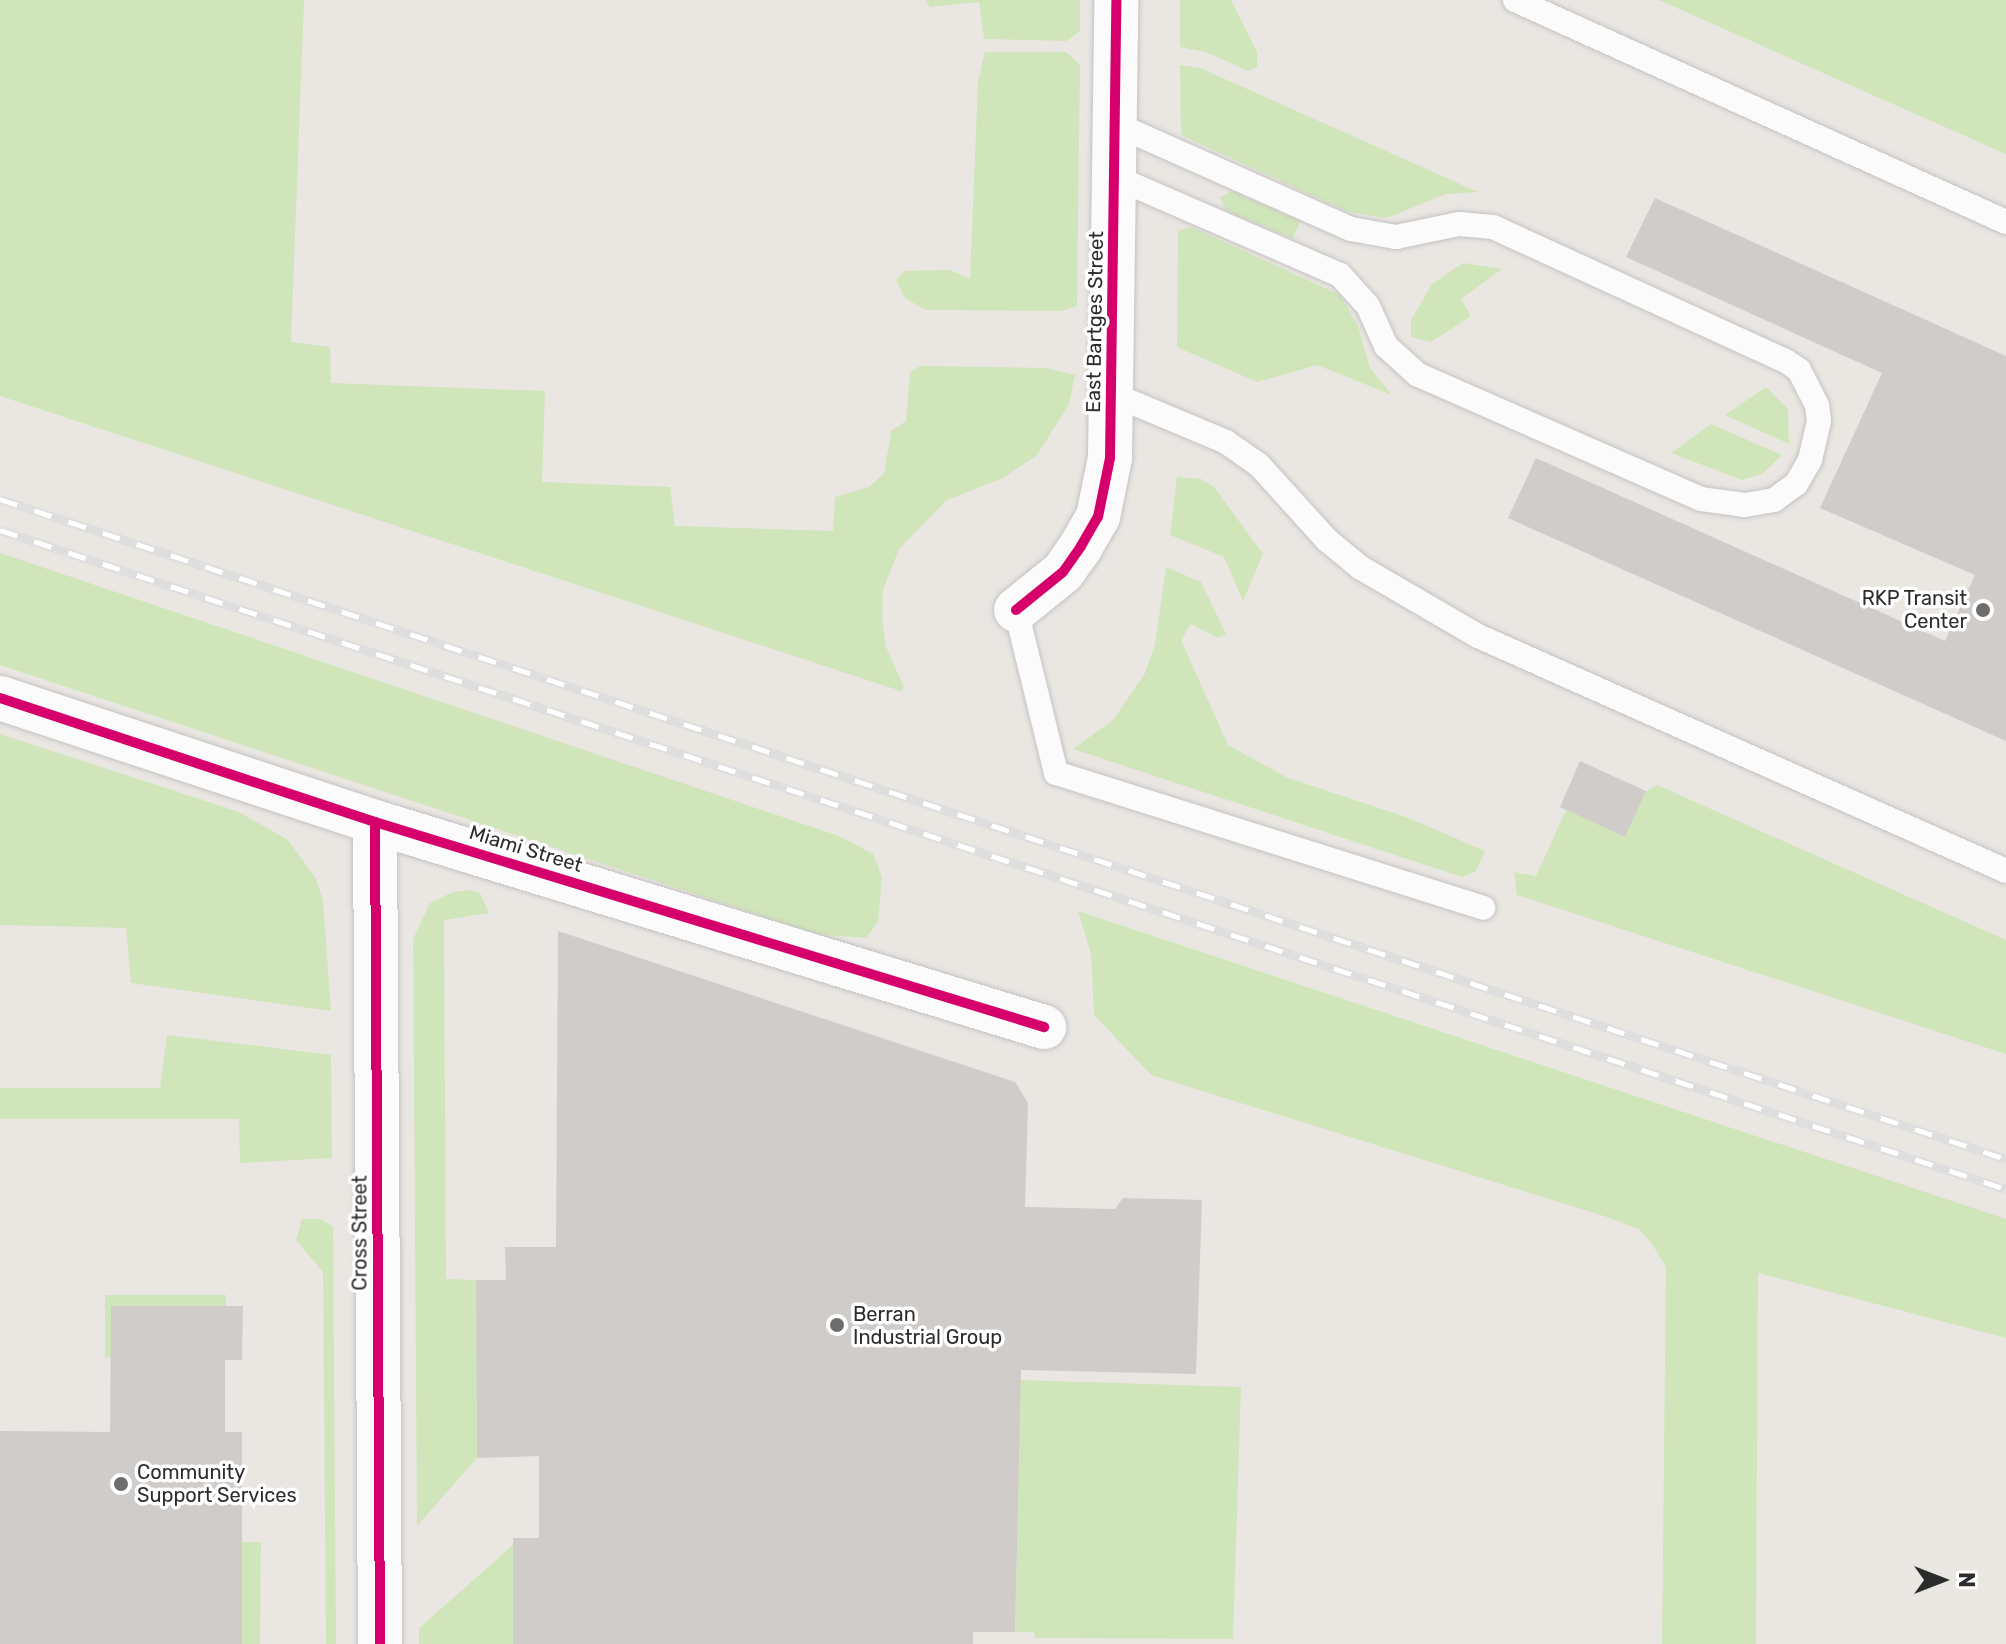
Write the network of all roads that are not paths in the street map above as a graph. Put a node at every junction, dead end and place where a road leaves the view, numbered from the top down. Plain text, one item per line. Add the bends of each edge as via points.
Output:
1 (1116, 0) edge
2 (1515, 0) edge
3 (1115, 124) junction
4 (1115, 177) junction
5 (2006, 222) edge
6 (1112, 394) junction
7 (1016, 610) joint
8 (0, 698) edge
9 (375, 822) junction
10 (2006, 871) edge
11 (1483, 908) dead end
12 (1044, 1027) dead end
13 (380, 1644) edge

1 - 3 street, East Bartges Street
2 - 5 lane
3 - 4 street, East Bartges Street
3 - 4 lane via 1351,229 1396,237 1459,224 1493,227 1786,361 1799,370 1817,405 1819,421 1810,460 1796,484 1774,500 1745,505 1701,499 1418,375 1386,346 1368,306 1340,275
4 - 6 street, East Bartges Street
6 - 7 street, East Bartges Street via 1110,458 1098,517 1063,572
6 - 10 lane via 1226,442 1259,465 1327,540 1361,568 1478,636
7 - 11 lane via 1056,773
8 - 9 street, Miami Street
9 - 12 street, Miami Street
9 - 13 street, Cross Street

